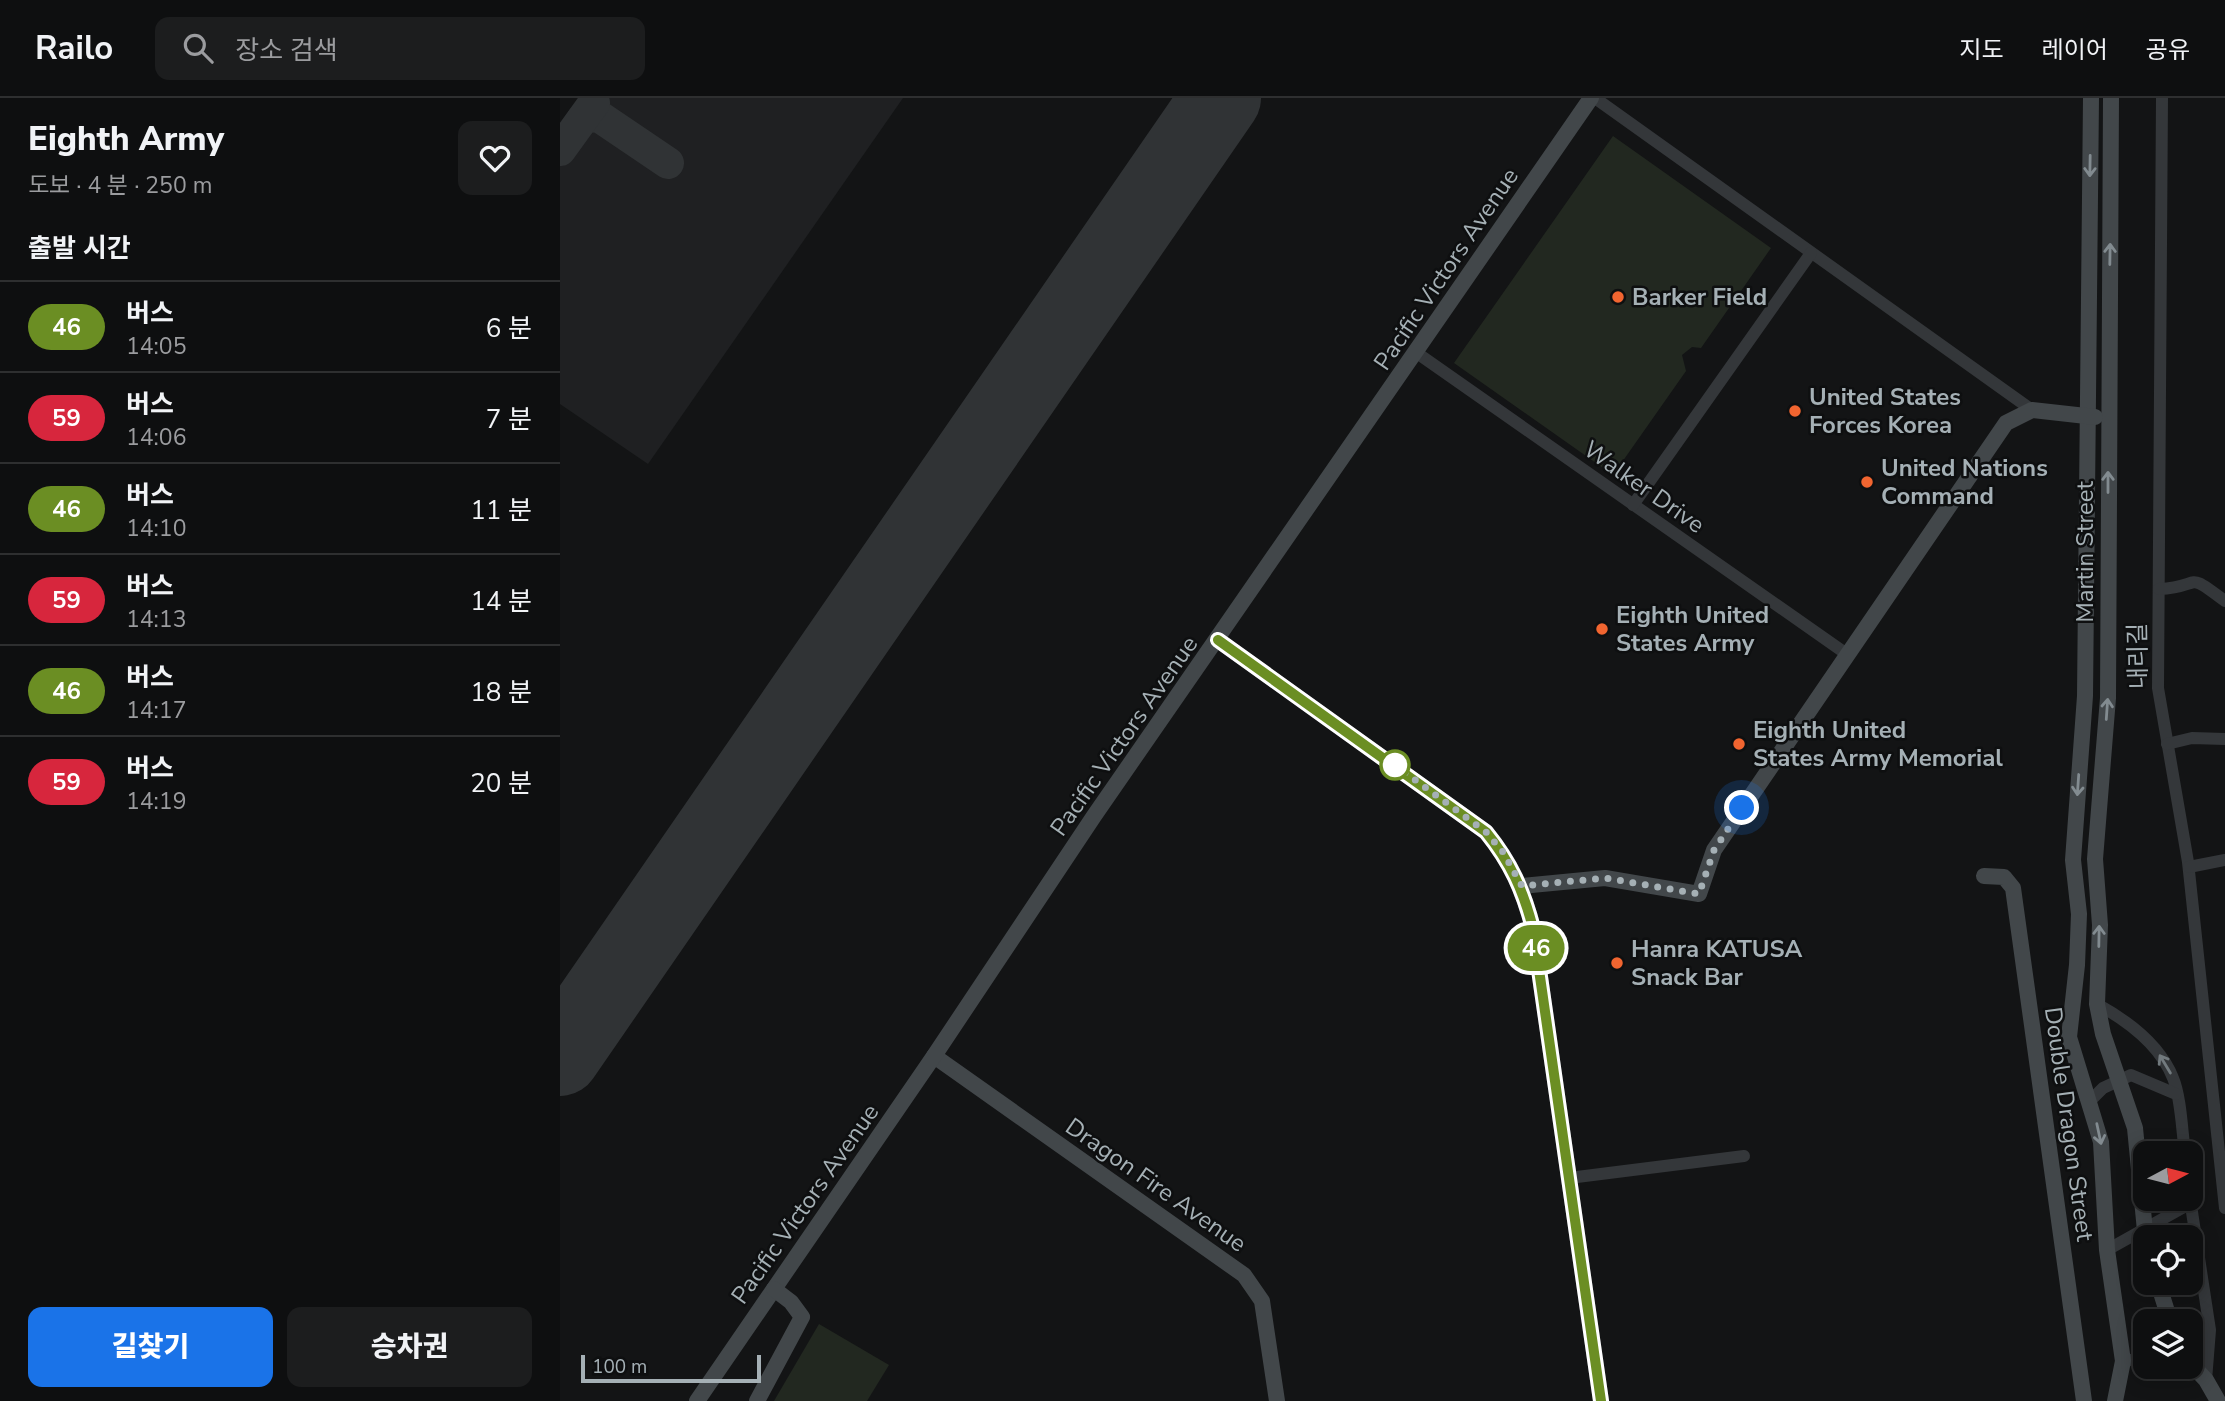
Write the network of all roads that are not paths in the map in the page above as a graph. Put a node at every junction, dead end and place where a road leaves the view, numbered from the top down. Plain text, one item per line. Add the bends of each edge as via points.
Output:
1 (1593, 98) edge
2 (2091, 98) edge
3 (2111, 98) edge
4 (2161, 98) edge
5 (1811, 253) junction
6 (1417, 353) junction
7 (2032, 410) junction
8 (2087, 415) junction
9 (2108, 419) junction
10 (1633, 505) junction
11 (2159, 589) junction
12 (2225, 601) edge
13 (1218, 640) junction
14 (1847, 655) junction
15 (2225, 739) edge
16 (2167, 744) junction
17 (2225, 860) edge
18 (2189, 867) junction
19 (1984, 876) dead end
20 (1522, 886) junction
21 (2097, 1004) junction
22 (934, 1056) junction
23 (2119, 1079) junction
24 (2176, 1094) junction
25 (2091, 1100) junction
26 (2183, 1141) edge
27 (1744, 1156) dead end
28 (2222, 1158) edge
29 (1569, 1178) junction
30 (2225, 1208) edge
31 (2176, 1211) edge
32 (2192, 1211) edge
33 (2143, 1225) edge
34 (2158, 1225) edge
35 (2133, 1240) edge
36 (2106, 1250) junction
37 (774, 1289) junction
38 (2133, 1360) edge
39 (2123, 1361) junction
40 (2203, 1377) edge
41 (2206, 1380) junction
42 (697, 1401) edge
43 (757, 1401) edge
44 (1277, 1401) edge
45 (1601, 1401) edge
46 (2084, 1401) edge
47 (2115, 1401) edge
48 (2218, 1401) edge

1 - 5 street
1 - 6 main road, Pacific Victors Avenue
2 -> 8 main road, Martin Street
9 -> 3 main road, Martin Street
4 - 11 street, 내리길
5 - 7 street
5 - 10 street
6 - 10 street, Walker Drive
6 - 13 main road, Pacific Victors Avenue
7 - 8 main road
7 - 14 main road via 2006,423
8 - 9 main road
8 -> 25 main road, Martin Street via 2085,696 2073,860 2079,914 2069,1037
21 -> 9 main road, Martin Street via 2100,925 2095,859 2108,698
10 - 14 street, Walker Drive
11 - 12 street via 2199,580
11 - 16 street, 내리길 via 2158,688
13 - 20 main road via 1486,832
13 - 22 main road, Pacific Victors Avenue
14 - 20 main road via 1714,850 1699,894 1605,878
15 - 16 street via 2192,738
16 - 18 street, 내리길
17 - 18 street
18 - 28 street, 내리길
19 - 46 main road, Double Dragon Street via 2004,877 2013,888
20 - 29 main road via 1533,928
21 - 23 main road, Martin Street
24 -> 21 street via 2174,1080 2154,1045
22 - 37 main road, Pacific Victors Avenue
22 - 44 main road, Dragon Fire Avenue via 1244,1275 1262,1301
23 - 24 street via 2131,1075
23 - 25 street
23 - 33 main road, Martin Street via 2134,1128
24 - 26 street
25 -> 36 main road, Martin Street via 2101,1142
27 - 29 street
28 - 30 street, 내리길
29 - 45 main road
31 - 34 street
32 - 41 street via 2210,1330
35 - 36 street
36 - 39 main road, Martin Street
37 - 42 main road, Pacific Victors Avenue
37 - 43 main road via 802,1317
38 - 39 street
39 - 47 main road
40 - 41 main road
41 - 48 main road

